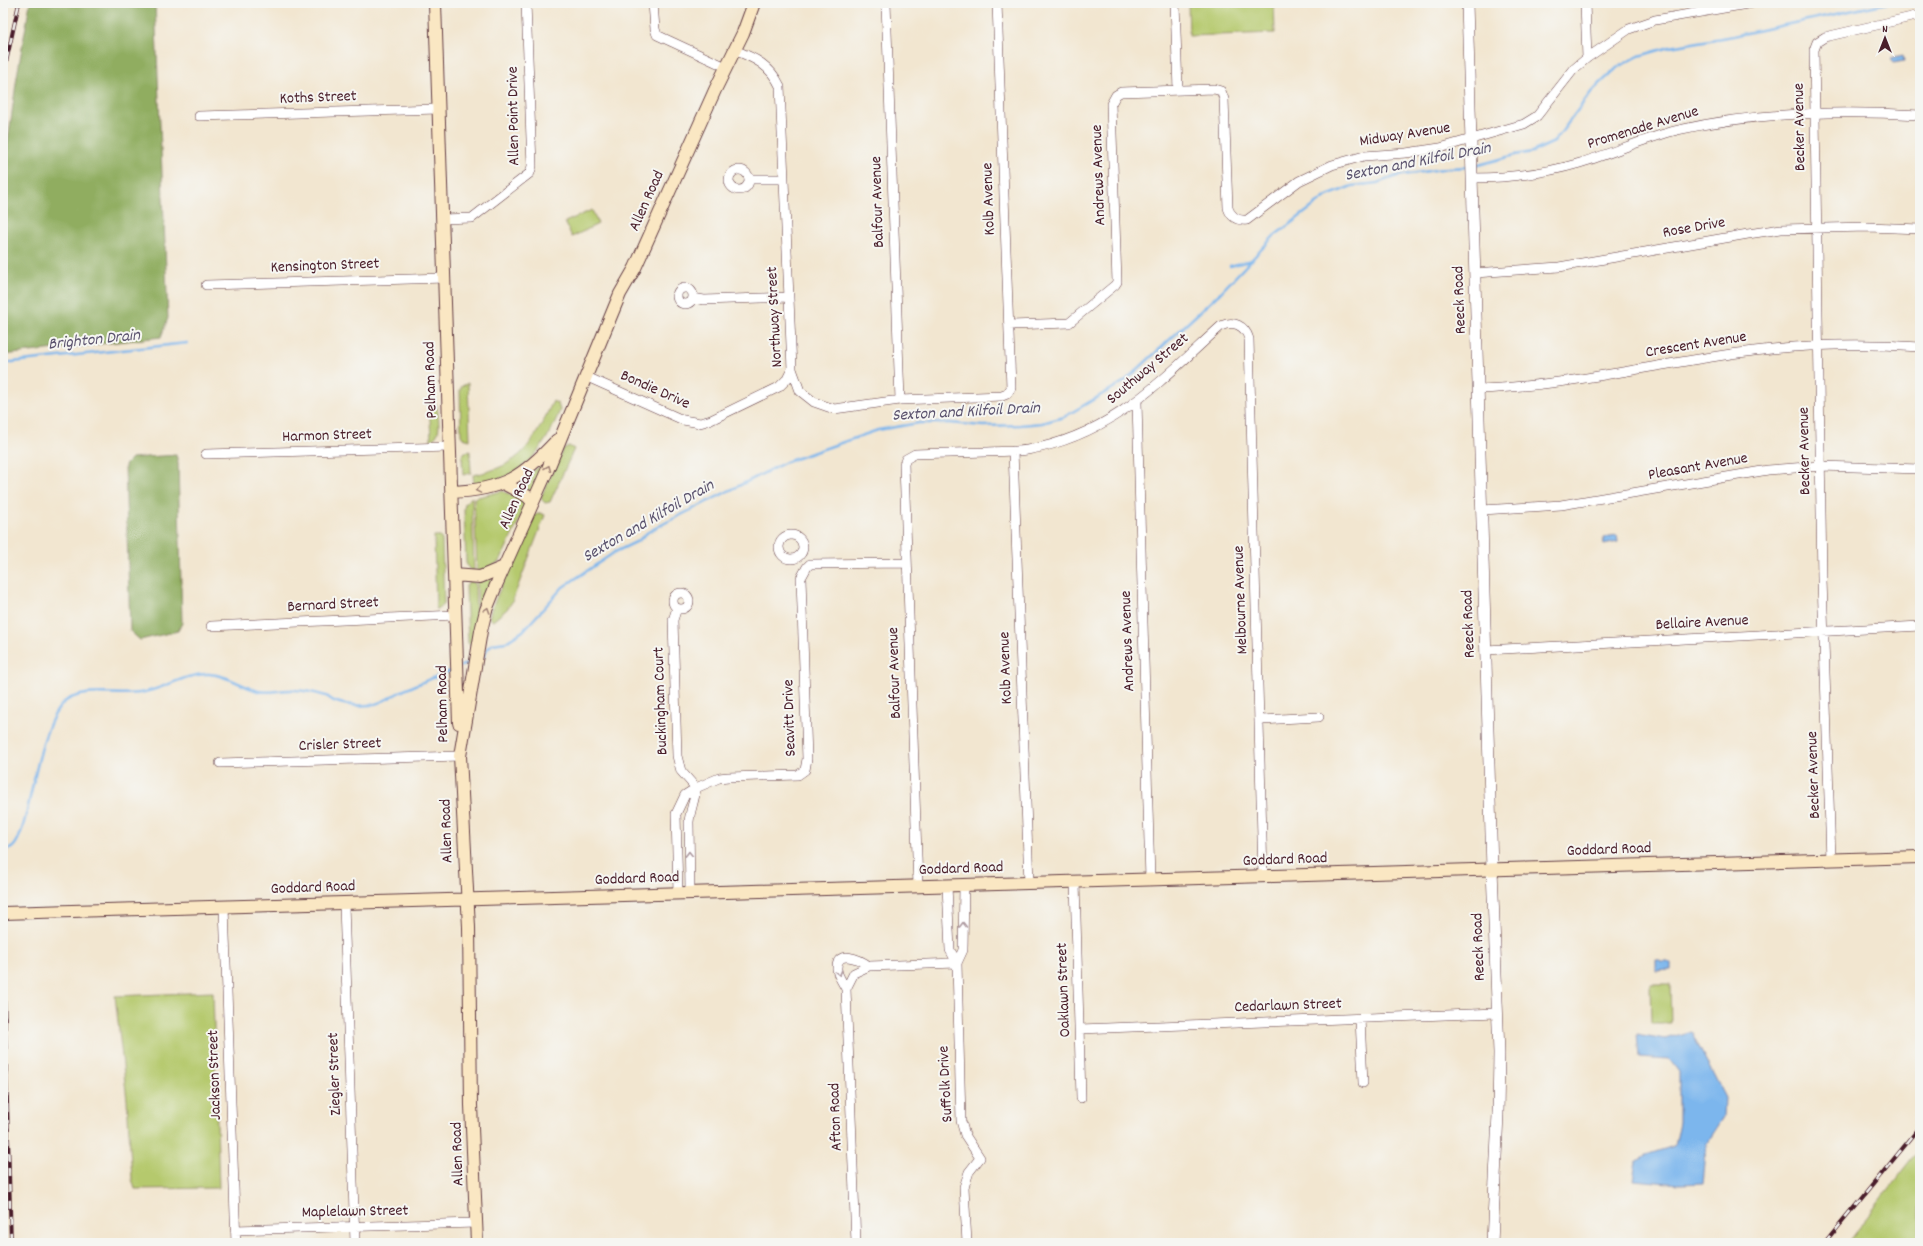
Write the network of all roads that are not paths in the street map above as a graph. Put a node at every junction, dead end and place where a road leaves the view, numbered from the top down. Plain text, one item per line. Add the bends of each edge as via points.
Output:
1 (435, 3) edge
2 (526, 3) edge
3 (653, 3) edge
4 (754, 3) edge
5 (886, 3) edge
6 (997, 3) edge
7 (1175, 3) edge
8 (1467, 3) edge
9 (1585, 3) edge
10 (1704, 3) edge
11 (1753, 3) edge
12 (1704, 13) junction
13 (1920, 15) edge
14 (734, 50) junction
15 (1587, 58) junction
16 (726, 67) junction
17 (1178, 90) junction
18 (438, 110) junction
19 (1815, 114) junction
20 (199, 116) dead end
21 (1920, 116) edge
22 (1471, 139) junction
23 (1472, 176) junction
24 (749, 179) dead end
25 (784, 179) junction
26 (442, 219) junction
27 (1816, 228) junction
28 (1920, 230) edge
29 (1475, 273) junction
30 (444, 278) junction
31 (206, 285) dead end
32 (789, 297) junction
33 (693, 298) dead end
34 (1009, 325) junction
35 (1240, 326) joint
36 (1819, 345) junction
37 (1920, 347) edge
38 (792, 369) junction
39 (585, 376) junction
40 (1479, 389) junction
41 (1008, 392) joint
42 (900, 400) junction
43 (1136, 402) junction
44 (562, 434) junction
45 (449, 447) junction
46 (1013, 451) junction
47 (206, 454) dead end
48 (906, 459) joint
49 (1820, 466) junction
50 (1920, 469) edge
51 (503, 483) junction
52 (451, 492) junction
53 (533, 502) junction
54 (1482, 510) junction
55 (798, 556) dead end
56 (906, 563) junction
57 (504, 567) junction
58 (806, 567) junction
59 (454, 575) junction
60 (677, 608) dead end
61 (456, 615) junction
62 (211, 626) dead end
63 (1920, 626) edge
64 (1824, 631) junction
65 (1486, 650) junction
66 (1319, 717) dead end
67 (1260, 720) junction
68 (460, 756) junction
69 (220, 763) dead end
70 (696, 788) junction
71 (1920, 857) edge
72 (1831, 860) junction
73 (1492, 870) junction
74 (1264, 876) junction
75 (1150, 880) junction
76 (1075, 882) junction
77 (1029, 883) junction
78 (964, 885) junction
79 (918, 886) junction
80 (947, 886) junction
81 (690, 893) junction
82 (678, 894) junction
83 (466, 900) junction
84 (344, 904) junction
85 (224, 907) junction
86 (3, 913) edge
87 (957, 963) junction
88 (869, 966) junction
89 (846, 989) junction
90 (1497, 1012) junction
91 (1360, 1018) junction
92 (1080, 1029) junction
93 (1363, 1083) dead end
94 (1081, 1098) dead end
95 (476, 1223) junction
96 (354, 1227) junction
97 (235, 1230) junction
98 (236, 1243) edge
99 (355, 1243) edge
100 (477, 1243) edge
101 (856, 1243) edge
102 (967, 1243) edge
103 (1492, 1243) edge

1 - 18 main road, Pelham Road
2 - 26 street, Allen Point Drive via 532,166 530,173 472,218
3 - 16 street via 657,35
4 - 14 main road, Allen Road
5 - 42 street, Balfour Avenue
6 - 34 street, Kolb Avenue
7 - 17 street
8 - 22 street, Reeck Road
9 - 15 street
10 - 12 street
11 - 12 street, Midway Avenue
12 - 15 street, Midway Avenue via 1640,24 1616,37
13 - 19 street, Becker Avenue via 1825,37 1817,42 1814,50
14 - 16 main road, Allen Road
14 - 25 street, Northway Street via 763,63 780,86
15 - 22 street, Midway Avenue via 1574,69 1532,120
16 - 39 main road, Allen Road via 635,268 620,294
17 - 22 street, Midway Avenue via 1219,90 1223,94 1228,208 1232,216 1241,221 1252,218 1299,180 1332,165 1364,156 1426,150
17 - 34 street, Andrews Avenue via 1121,92 1111,104 1118,277 1115,286 1069,323
18 - 20 street, Koths Street
18 - 26 main road, Pelham Road
19 - 21 street, Promenade Avenue via 1870,113
19 - 23 street, Promenade Avenue via 1756,117 1706,124 1648,138 1563,168
19 - 27 street, Becker Avenue
22 - 23 street, Reeck Road
23 - 29 street, Reeck Road
24 - 25 street
25 - 32 street, Northway Street
26 - 30 main road, Pelham Road
27 - 28 street, Rose Drive
27 - 29 street, Rose Drive via 1748,234 1559,267
27 - 36 street, Becker Avenue
29 - 40 street, Reeck Road
30 - 31 street, Kensington Street
30 - 45 main road, Pelham Road
32 - 33 street via 704,300
32 - 38 street, Northway Street
34 - 41 street, Kolb Avenue via 1011,388
35 - 43 street, Southway Street via 1232,323 1221,326
35 - 67 street, Melbourne Avenue via 1246,331 1249,339
36 - 37 street, Crescent Avenue
36 - 40 street, Crescent Avenue via 1752,351 1554,384
36 - 49 street, Becker Avenue
38 - 39 street, Bondie Drive via 787,380 779,387 711,420 700,422 683,420
38 - 42 street, Northway Street via 800,391 814,402 826,407 843,409
39 - 44 main road, Allen Road
40 - 54 street, Reeck Road
41 - 42 street, Northway Street via 1002,396
43 - 46 street, Southway Street via 1108,421 1077,436 1045,446
43 - 75 street, Andrews Avenue
44 - 51 main road, Allen Road via 537,461
53 -> 44 main road, Allen Road
45 - 47 street, Harmon Street
45 - 52 main road, Pelham Road
46 - 48 street, Southway Street via 914,454
46 - 77 street, Kolb Avenue
48 - 56 street, Balfour Avenue via 903,468
49 - 50 street, Pleasant Avenue
49 - 54 street, Pleasant Avenue via 1768,470 1561,505
49 - 64 street, Becker Avenue
51 -> 52 main road, Allen Road via 474,492
51 - 53 main road
52 - 59 main road, Pelham Road
53 - 57 main road, Allen Road
54 - 65 street, Reeck Road
55 - 58 street
56 - 58 street via 810,564
56 - 79 street, Balfour Avenue
57 - 59 main road via 480,577
68 -> 57 main road, Allen Road via 486,610
58 - 70 street, Seavitt Drive via 801,578 807,759 805,770 794,775 723,777
59 - 61 main road, Pelham Road
60 - 70 street, Buckingham Court via 673,620 677,756 681,771
61 - 62 street, Bernard Street
61 - 68 main road, Pelham Road
63 - 64 street, Bellaire Avenue
64 - 65 street, Bellaire Avenue
64 - 72 street, Becker Avenue
65 - 73 street, Reeck Road
66 - 67 street
67 - 74 street, Melbourne Avenue
68 - 69 street, Crisler Street
68 - 83 main road, Allen Road
81 -> 70 street via 689,822
70 - 82 street via 685,794 676,814
71 - 72 main road, Goddard Road
72 - 73 main road, Goddard Road
73 - 74 main road, Goddard Road
73 - 90 street, Reeck Road
74 - 75 main road, Goddard Road
75 - 76 main road, Goddard Road
76 - 77 main road, Goddard Road
76 - 92 street, Oaklawn Street
77 - 78 main road, Goddard Road
78 - 80 main road, Goddard Road
87 -> 78 street, Suffolk Drive via 963,950
79 - 80 main road, Goddard Road
79 - 81 main road, Goddard Road
80 - 87 street, Suffolk Drive via 950,950
81 - 82 main road, Goddard Road
82 - 83 main road, Goddard Road
83 - 84 main road, Goddard Road
83 - 95 main road, Allen Road via 469,927 468,983
84 - 85 main road, Goddard Road
84 - 96 street, Ziegler Street
85 - 86 main road, Goddard Road
85 - 97 street, Jackson Street
87 - 88 street
87 - 102 street, Suffolk Drive via 962,1121 965,1135 980,1158 969,1172 964,1187
88 - 89 street, Afton Road via 854,973
88 -> 89 street, Afton Road via 859,959 843,957 838,962 837,969
89 - 101 street, Afton Road
90 - 91 street, Cedarlawn Street
90 - 103 street, Reeck Road via 1499,1090
91 - 92 street, Cedarlawn Street
91 - 93 street
92 - 94 street, Oaklawn Street
95 - 96 street, Maplelawn Street
95 - 100 main road, Allen Road
96 - 97 street, Maplelawn Street
96 - 99 street, Ziegler Street
97 - 98 street, Jackson Street

